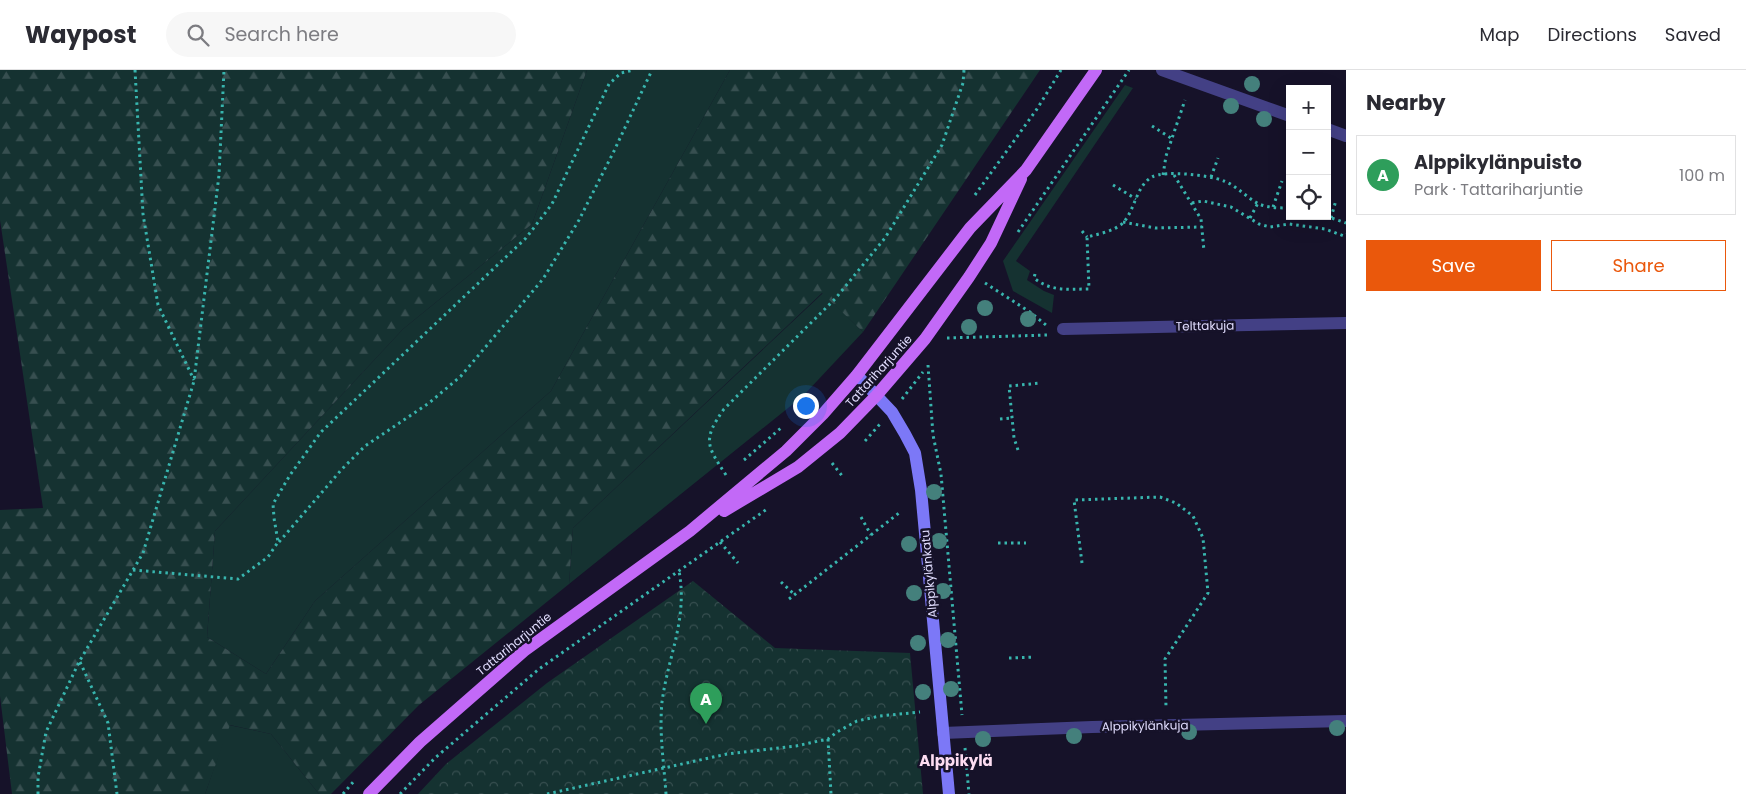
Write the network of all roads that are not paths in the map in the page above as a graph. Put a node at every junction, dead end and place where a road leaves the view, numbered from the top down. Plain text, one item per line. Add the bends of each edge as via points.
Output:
1 (1096, 70) edge
2 (1162, 70) edge
3 (1286, 115) edge
4 (1330, 130) edge
5 (1346, 136) edge
6 (1026, 170) junction
7 (1346, 323) edge
8 (1063, 330) road end
9 (857, 375) junction
10 (876, 396) junction
11 (690, 532) junction
12 (1346, 721) edge
13 (943, 733) junction
14 (369, 794) edge
15 (949, 794) edge

1 - 6 main road, Tattariharjuntie
2 - 3 street
4 - 5 street
6 - 9 main road, Tattariharjuntie via 966,232
6 - 10 main road, Tattariharjuntie via 991,243 925,340
7 - 8 street, Telttakuja
9 - 10 street, Alppikylänkatu
9 - 11 main road, Tattariharjuntie via 786,451
10 - 11 main road, Tattariharjuntie via 840,433 798,467
10 - 13 street, Alppikylänkatu via 892,412 915,453
11 - 14 main road, Tattariharjuntie via 524,651 420,742
12 - 13 street, Alppikylänkuja
13 - 15 street, Alppikylänkatu

